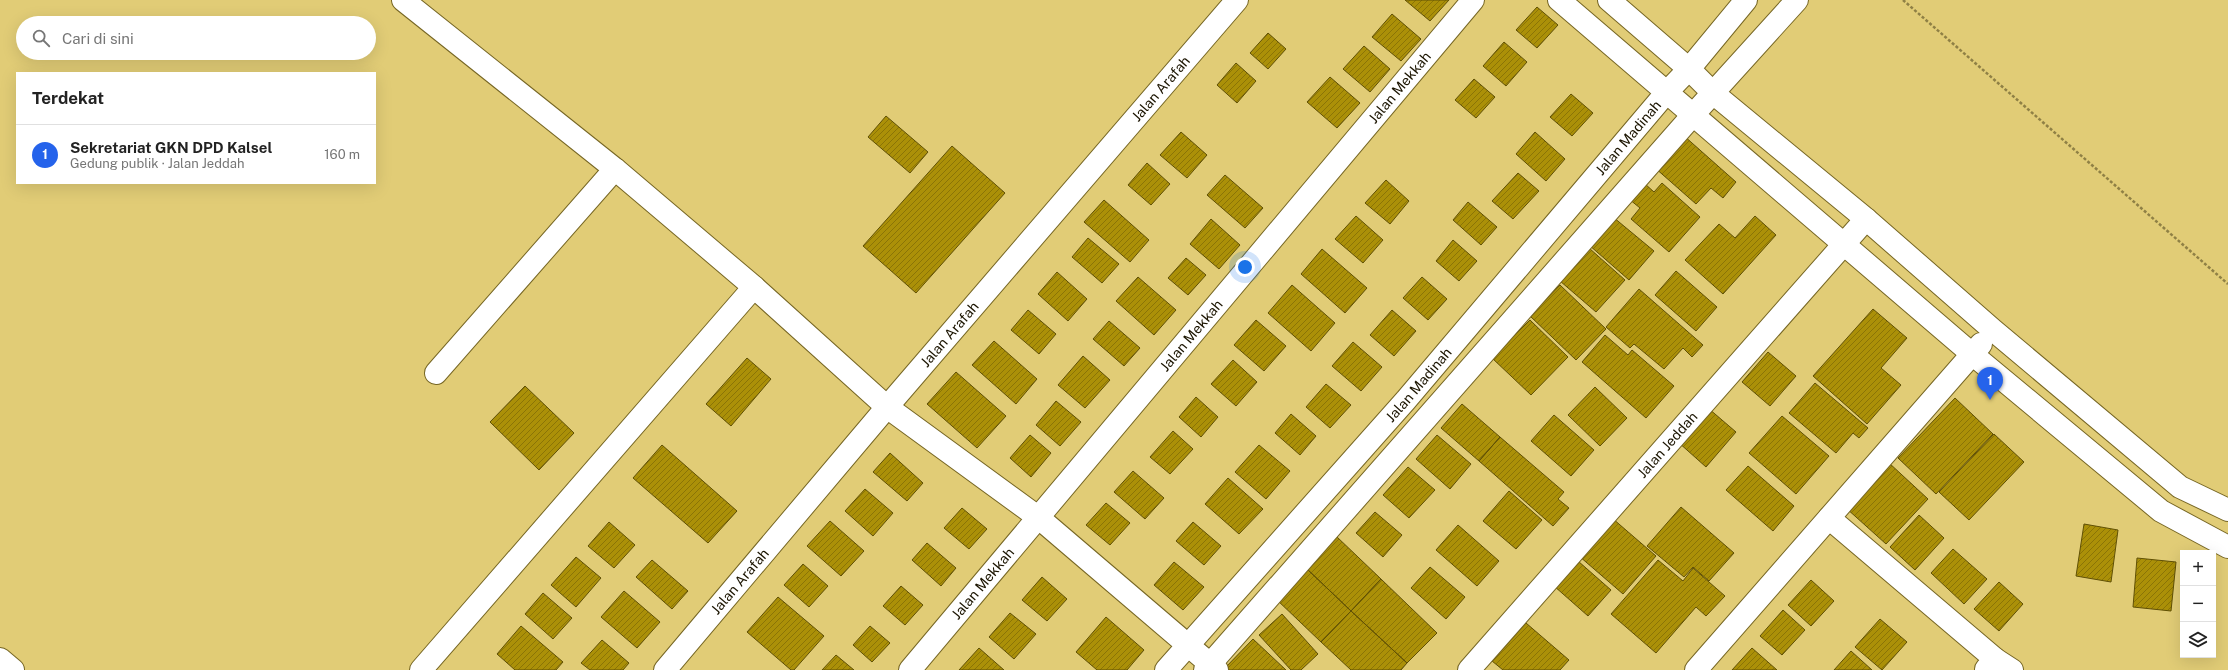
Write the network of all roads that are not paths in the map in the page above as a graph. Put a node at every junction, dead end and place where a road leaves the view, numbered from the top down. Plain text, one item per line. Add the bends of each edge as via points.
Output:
1 (403, 0) edge
2 (1237, 0) edge
3 (1472, 0) edge
4 (1559, 0) edge
5 (1609, 0) edge
6 (1746, 0) edge
7 (1797, 0) edge
8 (1689, 69) junction
9 (1666, 93) junction
10 (1713, 93) junction
11 (1692, 116) junction
12 (615, 169) junction
13 (1866, 219) junction
14 (1844, 244) junction
15 (754, 286) junction
16 (1993, 330) junction
17 (1972, 354) junction
18 (436, 373) dead end
19 (887, 407) junction
20 (2228, 510) edge
21 (1039, 518) junction
22 (1829, 518) junction
23 (2228, 547) edge
24 (1188, 644) junction
25 (0, 658) edge
26 (1997, 666) edge
27 (1211, 668) edge
28 (13, 670) edge
29 (421, 670) edge
30 (665, 670) edge
31 (910, 670) edge
32 (1166, 670) edge
33 (1469, 670) edge
34 (1696, 670) edge

1 - 12 street
2 - 19 street, Jalan Arafah
3 - 21 street, Jalan Mekkah
4 - 9 street
5 - 8 street
6 - 8 street, Jalan Madinah
7 - 10 street, Jalan Madinah
8 - 9 street, Jalan Madinah
8 - 10 street
9 - 11 street
9 - 24 street, Jalan Madinah via 1406,400
10 - 11 street, Jalan Madinah
10 - 13 street
11 - 14 street
11 - 27 street, Jalan Madinah
12 - 15 street
12 - 18 street
13 - 14 street, Jalan Jeddah
13 - 16 street
14 - 17 street
14 - 33 street, Jalan Jeddah
15 - 19 street
15 - 29 street
16 - 17 street
16 - 20 street via 2180,486
17 - 22 street
17 - 23 street via 2160,511
19 - 21 street
19 - 30 street, Jalan Arafah
21 - 24 street
21 - 31 street, Jalan Mekkah
22 - 26 street
22 - 34 street
24 - 27 street
24 - 32 street, Jalan Madinah
25 - 28 street

